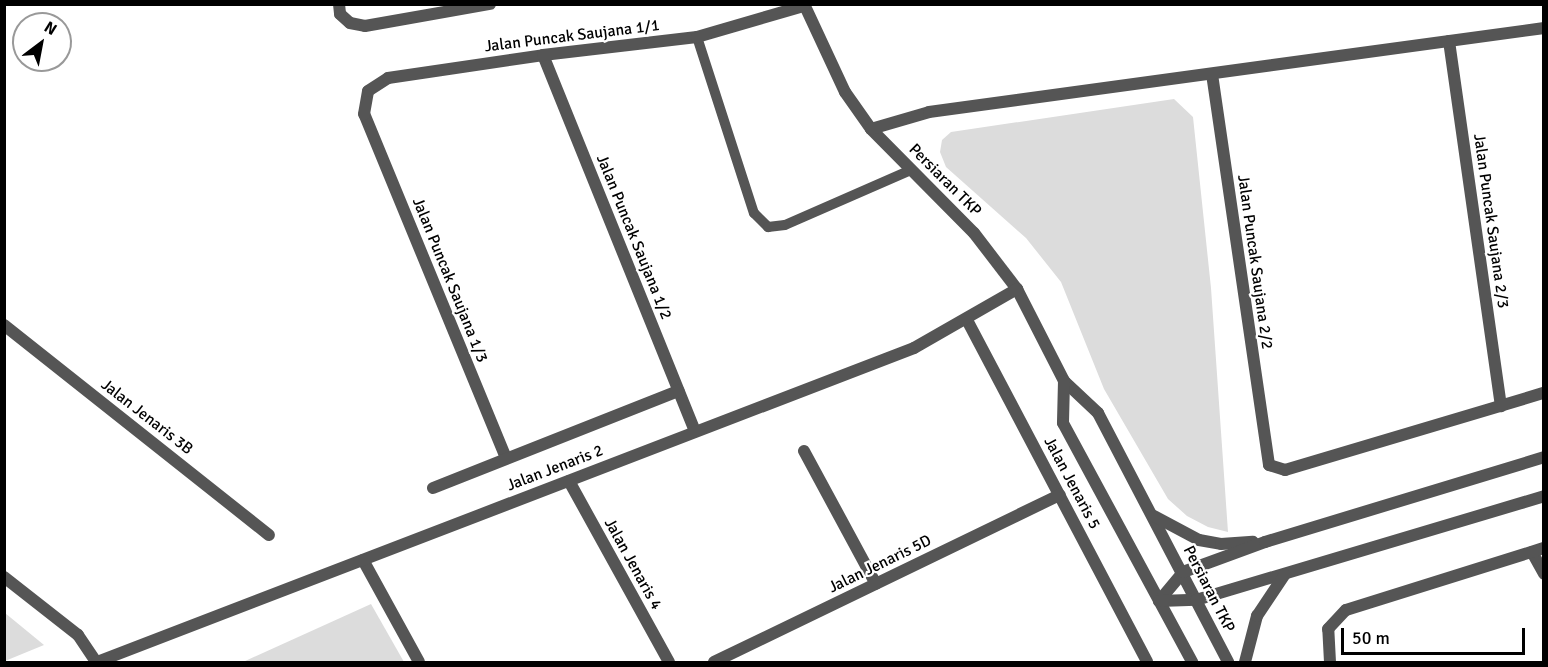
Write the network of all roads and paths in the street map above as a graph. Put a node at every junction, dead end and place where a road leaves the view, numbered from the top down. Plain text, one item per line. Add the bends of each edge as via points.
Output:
1 (339, 4) edge
2 (490, 4) edge
3 (804, 5) edge
4 (1544, 28) edge
5 (698, 38) junction
6 (1449, 41) junction
7 (543, 55) junction
8 (1212, 74) junction
9 (364, 114) joint
10 (871, 129) junction
11 (911, 170) junction
12 (1017, 289) junction
13 (967, 320) junction
14 (4, 325) edge
15 (1064, 381) junction
16 (678, 391) junction
17 (1544, 393) edge
18 (1501, 406) junction
19 (695, 432) junction
20 (804, 451) dead end
21 (1544, 457) edge
22 (506, 458) junction
23 (569, 481) junction
24 (433, 488) dead end
25 (1060, 495) junction
26 (1544, 496) edge
27 (1153, 515) junction
28 (269, 535) dead end
29 (1265, 542) junction
30 (1538, 550) edge
31 (363, 560) junction
32 (1183, 572) junction
33 (1285, 574) junction
34 (1544, 574) edge
35 (4, 577) edge
36 (876, 584) junction
37 (1196, 600) junction
38 (1159, 601) junction
39 (1142, 661) edge
40 (96, 663) edge
41 (419, 663) edge
42 (669, 663) edge
43 (714, 663) edge
44 (1192, 663) edge
45 (1228, 663) edge
46 (1245, 663) edge
47 (1330, 663) edge

1 - 2 street via 340,14 350,23 365,26
3 - 5 street, Jalan Puncak Saujana 1/1
3 - 10 street, Persiaran TKP via 845,92
4 - 6 street
5 - 7 street, Jalan Puncak Saujana 1/1
5 - 11 lane via 754,213 768,226 785,225
6 - 8 street
6 - 18 street, Jalan Puncak Saujana 2/3
7 - 9 street, Jalan Puncak Saujana 1/1 via 388,78 368,92
7 - 16 street, Jalan Puncak Saujana 1/2
8 - 10 street via 929,112
8 - 18 street, Jalan Puncak Saujana 2/2 via 1269,465 1285,470
9 - 22 street, Jalan Puncak Saujana 1/3
10 - 11 street, Persiaran TKP
11 - 12 street, Persiaran TKP via 974,232
12 - 13 street, Jalan Jenaris 2
12 - 15 street, Persiaran TKP
13 - 19 street, Jalan Jenaris 2 via 914,348
13 - 25 street, Jalan Jenaris 5
14 - 28 street, Jalan Jenaris 3B
15 - 27 street, Persiaran TKP via 1098,413
15 - 38 street, Persiaran TKP via 1063,423
16 - 19 street, Jalan Puncak Saujana 1/2
16 - 22 street
17 - 18 street
19 - 23 street, Jalan Jenaris 2
20 - 36 street
21 - 29 street
22 - 24 street
23 - 31 street, Jalan Jenaris 2
23 - 42 street, Jalan Jenaris 4
25 - 36 street, Jalan Jenaris 5D
25 - 39 street, Jalan Jenaris 5
26 - 33 street
27 - 29 street via 1199,540 1221,544
27 - 32 street, Persiaran TKP
29 - 32 street
30 - 34 street
30 - 47 street via 1346,610 1328,629
31 - 40 street, Jalan Jenaris 2
31 - 41 street
32 - 37 street, Persiaran TKP
32 - 38 street
33 - 37 street
33 - 46 street via 1257,615
35 - 40 street via 78,635
36 - 43 street, Jalan Jenaris 5D
37 - 38 street
37 - 45 street, Persiaran TKP
38 - 44 street, Persiaran TKP

